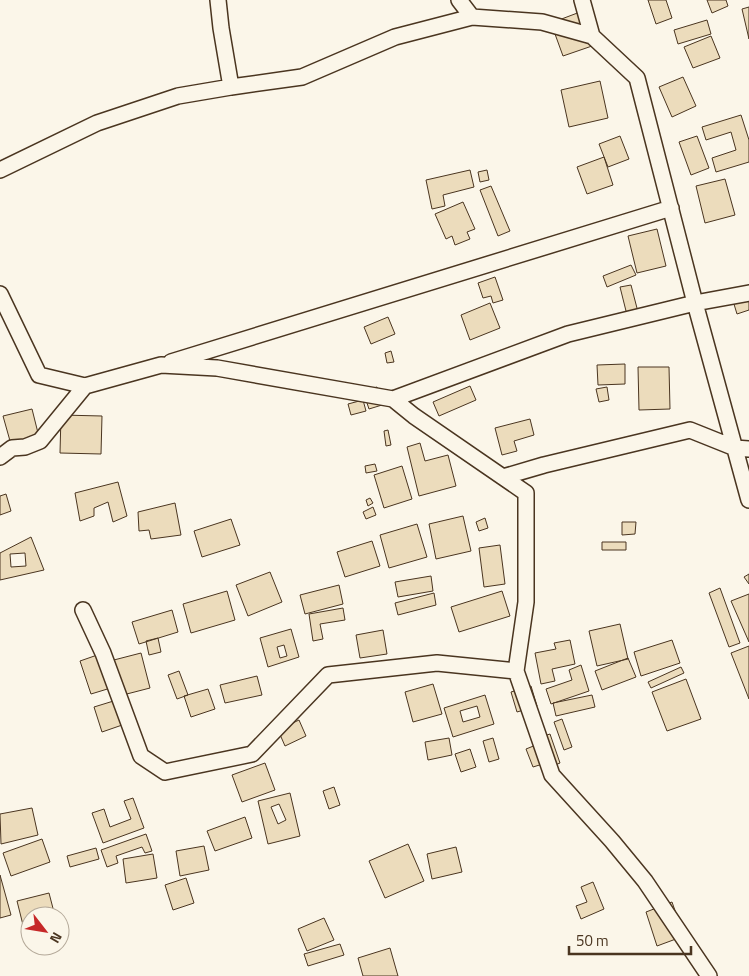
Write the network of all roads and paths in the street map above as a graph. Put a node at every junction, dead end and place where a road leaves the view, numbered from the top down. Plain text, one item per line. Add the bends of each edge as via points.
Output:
1 (218, 0) edge
2 (459, 0) edge
3 (582, 0) edge
4 (472, 17) junction
5 (592, 36) junction
6 (231, 87) junction
7 (0, 170) edge
8 (671, 208) junction
9 (749, 293) edge
10 (0, 294) edge
11 (695, 303) junction
12 (160, 365) junction
13 (85, 386) junction
14 (393, 399) junction
15 (742, 449) edge
16 (0, 457) edge
17 (503, 477) junction
18 (749, 500) edge
19 (83, 610) dead end
20 (516, 671) junction
21 (709, 976) edge

1 - 6 street
2 - 4 street
3 - 5 street
4 - 5 street via 542,22
4 - 6 street via 395,36 302,77
5 - 8 street via 637,78
6 - 7 street via 178,96 97,123
8 - 11 street
8 - 12 street
9 - 11 street
10 - 13 street via 39,376
11 - 14 street via 568,334
11 - 15 street
12 - 13 street
12 - 14 street via 217,368
13 - 16 street via 40,441 12,448
14 - 17 street
15 - 17 street via 690,430
15 - 18 street
17 - 20 street via 526,493 526,602
19 - 20 street via 104,654 141,756 165,772 252,754 328,675 437,663
20 - 21 street via 552,775 645,881

